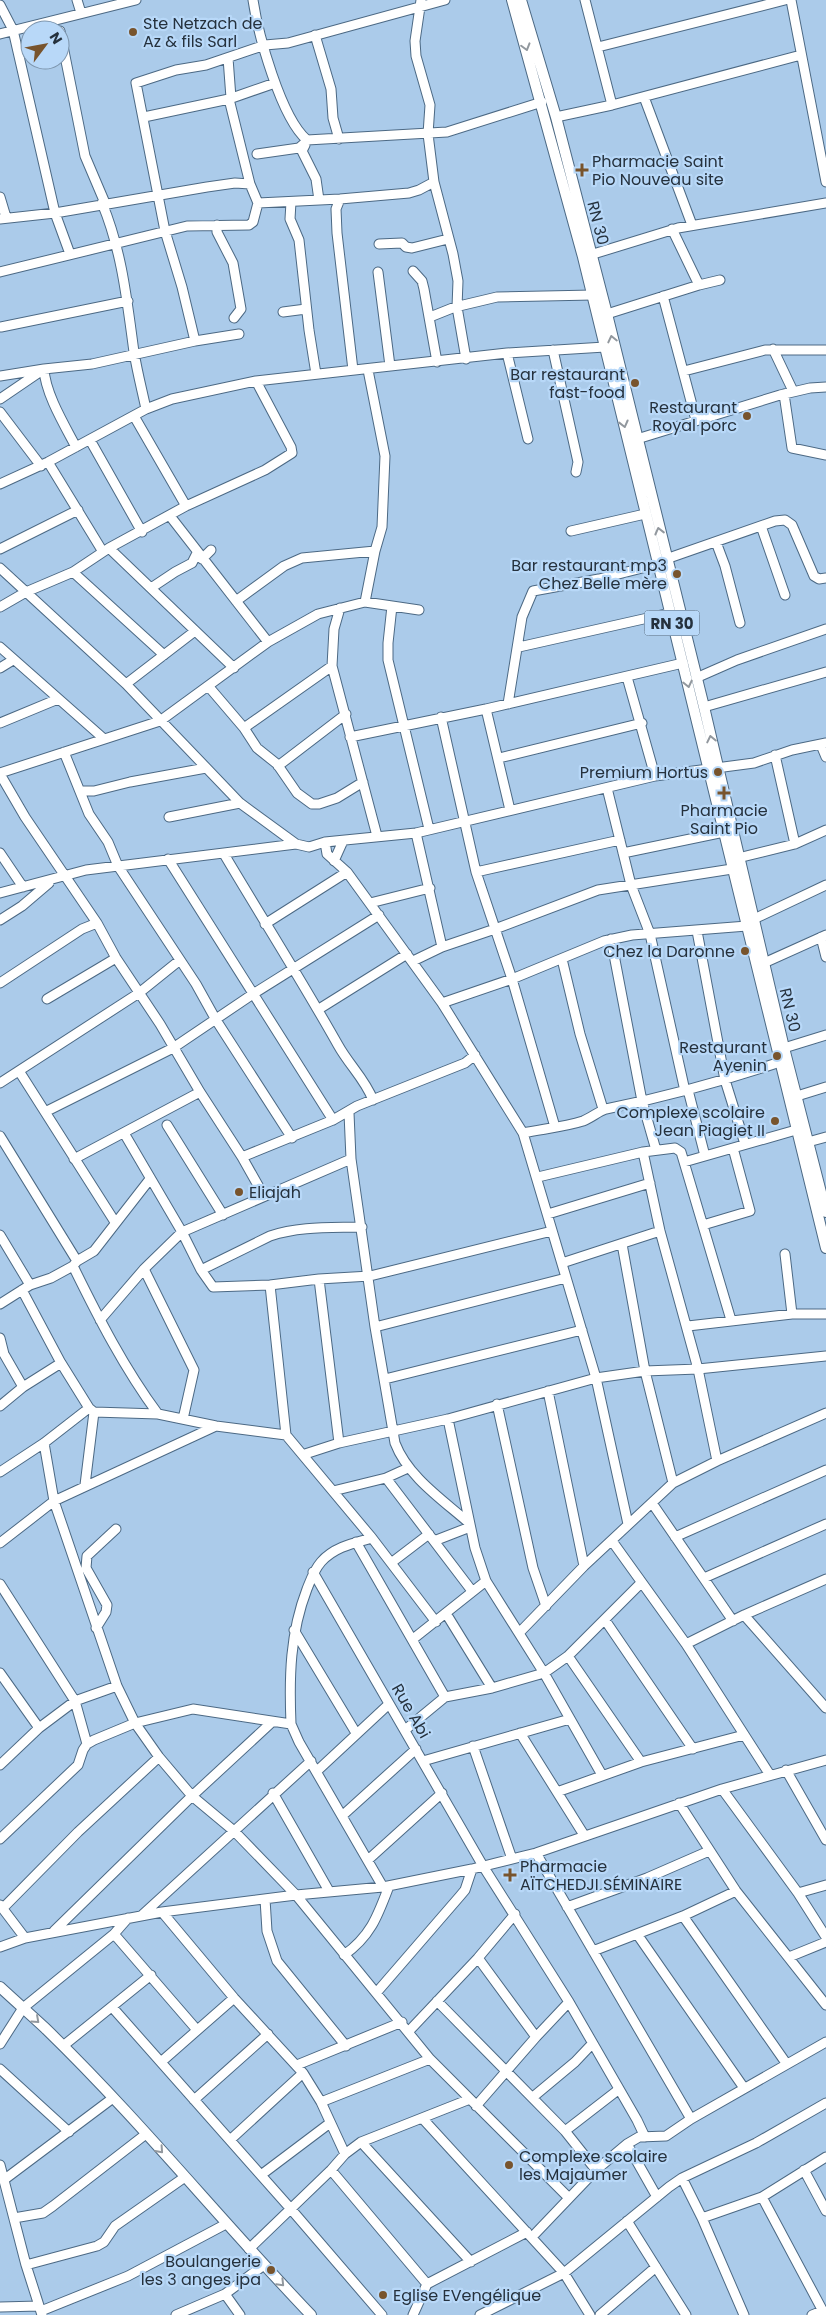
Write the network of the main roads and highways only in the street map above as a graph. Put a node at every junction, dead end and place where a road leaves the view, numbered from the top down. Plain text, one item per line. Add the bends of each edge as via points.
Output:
1 (512, 0) edge
2 (522, 0) edge
3 (662, 561) junction
4 (712, 767) junction
5 (750, 923) junction
6 (824, 1199) edge
7 (826, 1212) edge
8 (826, 1248) edge
9 (0, 1987) edge
10 (311, 2315) edge

1 -> 3 main road, RN 30 via 593,295 645,514
3 -> 2 main road, RN 30 / RN 30 via 607,314
3 -> 4 main road, RN 30 via 670,613
4 -> 3 main road, RN 30 / RN 30 via 704,707
4 - 5 main road, RN 30 / RN 30 via 738,858
4 - 5 main road, RN 30 via 732,869
5 - 6 main road, RN 30 / RN 30 via 764,963
5 - 8 main road, RN 30
6 - 7 main road, RN 30 / RN 30
9 -> 10 main road via 113,2098

